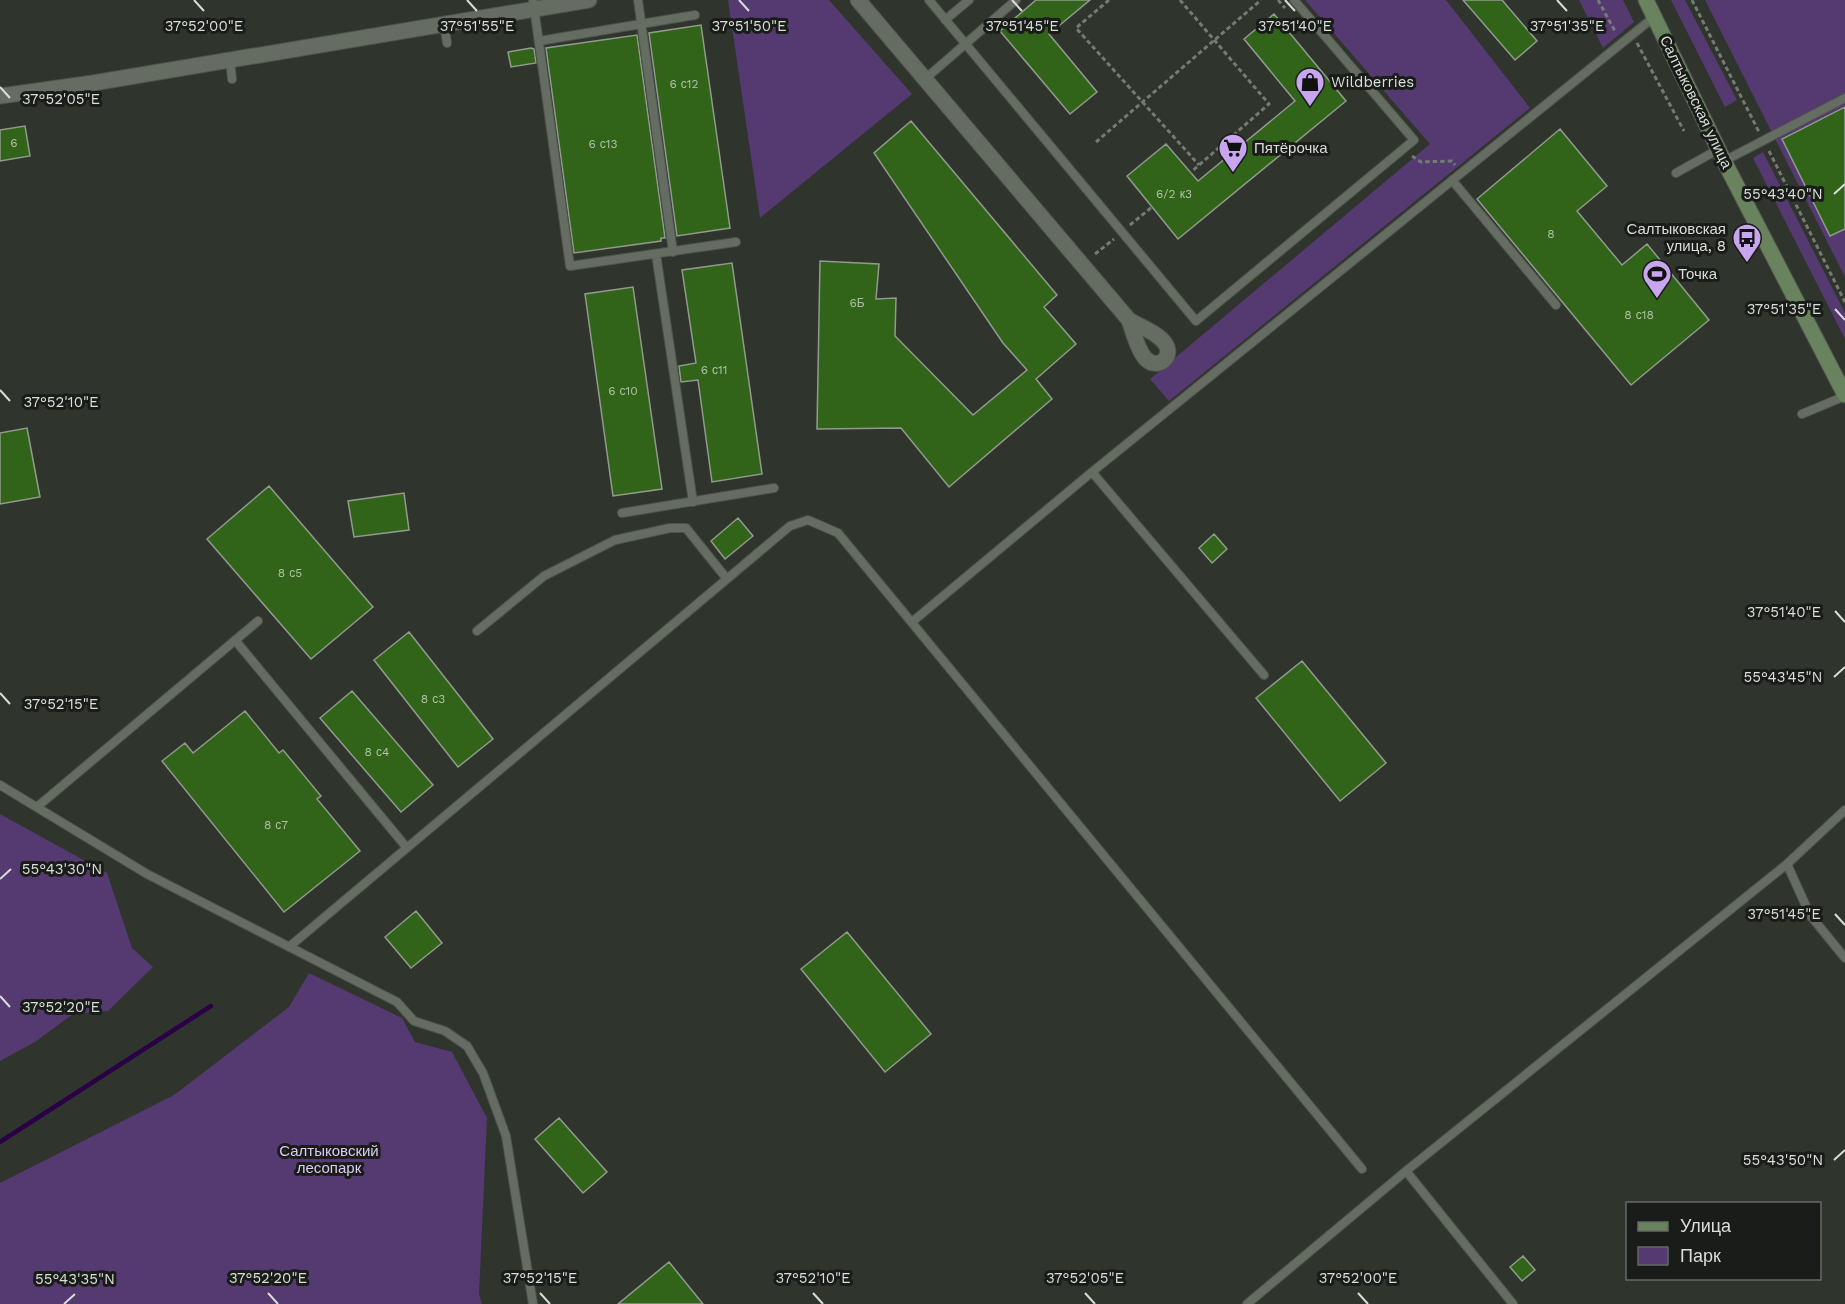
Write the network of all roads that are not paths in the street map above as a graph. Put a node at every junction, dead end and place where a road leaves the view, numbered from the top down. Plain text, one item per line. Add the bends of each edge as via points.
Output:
1 (589, 0) edge
2 (638, 0) edge
3 (858, 0) edge
4 (929, 0) edge
5 (969, 0) edge
6 (1016, 0) edge
7 (1294, 0) edge
8 (1646, 0) edge
9 (534, 4) edge
10 (695, 15) dead end
11 (1654, 16) junction
12 (945, 20) junction
13 (642, 23) junction
14 (444, 24) junction
15 (538, 41) junction
16 (447, 43) dead end
17 (965, 43) junction
18 (230, 60) junction
19 (232, 79) dead end
20 (925, 79) junction
21 (0, 96) edge
22 (1845, 98) edge
23 (1722, 155) junction
24 (1676, 173) dead end
25 (1452, 180) junction
26 (736, 242) dead end
27 (673, 252) junction
28 (656, 254) junction
29 (1556, 305) dead end
30 (1129, 320) dead end
31 (1845, 396) edge
32 (1802, 414) dead end
33 (1092, 472) junction
34 (774, 488) dead end
35 (693, 502) junction
36 (622, 513) dead end
37 (728, 579) junction
38 (258, 621) dead end
39 (912, 622) junction
40 (477, 631) dead end
41 (235, 640) junction
42 (1264, 675) dead end
43 (0, 785) edge
44 (37, 807) junction
45 (1845, 810) edge
46 (407, 848) junction
47 (1787, 864) junction
48 (289, 947) junction
49 (1845, 958) edge
50 (1362, 1169) dead end
51 (1406, 1171) junction
52 (533, 1304) edge
53 (1247, 1304) edge
54 (1513, 1304) edge

1 - 9 street
2 - 13 lane
3 - 20 street
4 - 12 lane
5 - 12 lane
6 - 17 lane
7 - 17 lane via 1414,140 1196,321
8 - 11 main road, Салтыковская улица
9 - 14 street
9 - 15 lane
10 - 13 lane
11 - 23 main road, Салтыковская улица
11 - 25 lane
12 - 17 lane
13 - 15 lane
13 - 27 lane
14 - 16 lane
14 - 18 street
15 - 28 lane via 570,266
17 - 20 lane
18 - 19 lane
18 - 21 street
20 - 30 street
22 - 23 lane
23 - 24 lane
23 - 31 main road, Салтыковская улица
25 - 29 lane
25 - 33 lane
26 - 27 lane
27 - 28 lane
28 - 35 lane
31 - 32 lane
33 - 39 lane
33 - 42 lane
34 - 35 lane
35 - 36 lane
37 - 39 lane via 790,526 808,520 838,533
37 - 40 lane via 686,528 670,528 615,540 544,576
37 - 46 lane
38 - 41 lane
39 - 50 lane
41 - 44 lane
41 - 46 lane
43 - 44 lane
44 - 48 lane via 147,874
45 - 47 lane
46 - 48 lane
47 - 49 lane via 1810,915
47 - 51 lane
48 - 52 lane via 397,1002 414,1021 445,1031 467,1046 483,1073 506,1136
51 - 53 lane
51 - 54 lane

